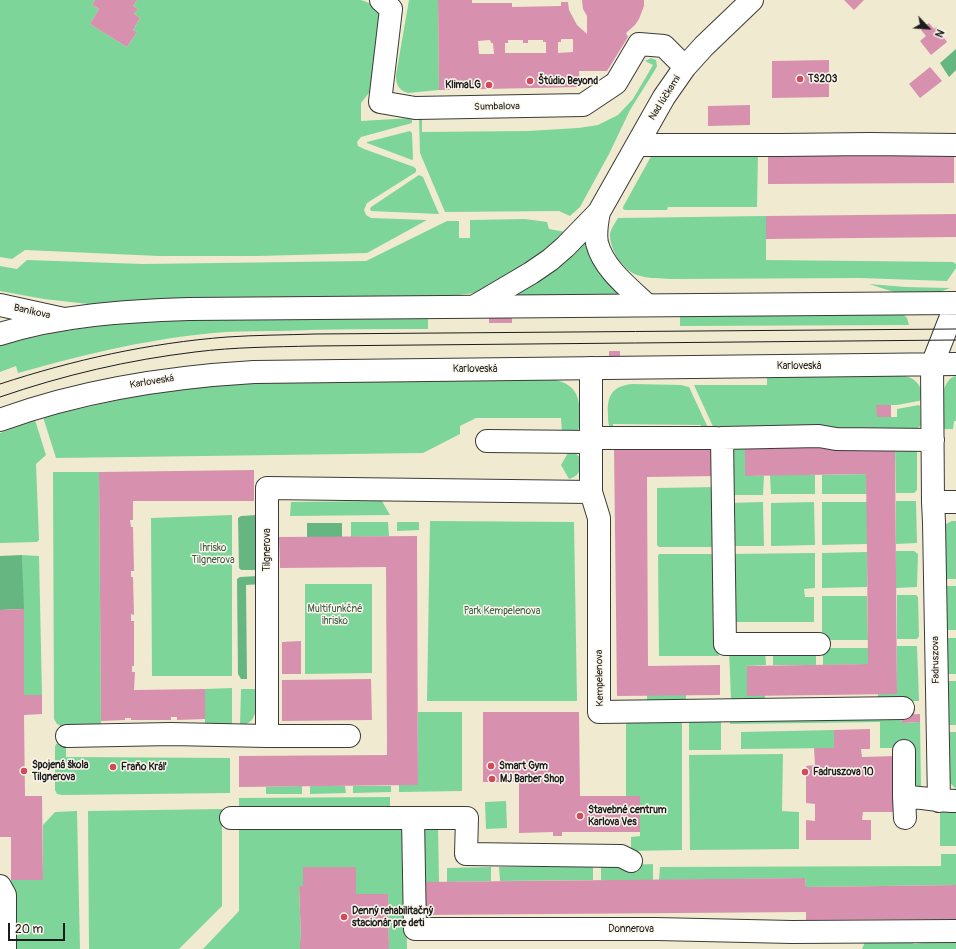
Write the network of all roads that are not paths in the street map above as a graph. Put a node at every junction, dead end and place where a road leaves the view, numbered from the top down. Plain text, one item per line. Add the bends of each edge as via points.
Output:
1 (381, 0) edge
2 (752, 0) edge
3 (685, 67) junction
4 (637, 145) junction
5 (956, 145) edge
6 (599, 212) junction
7 (956, 303) edge
8 (0, 305) edge
9 (647, 305) junction
10 (475, 306) junction
11 (64, 319) junction
12 (0, 334) edge
13 (956, 364) edge
14 (932, 365) junction
15 (591, 368) junction
16 (0, 420) edge
17 (719, 438) junction
18 (590, 440) junction
19 (933, 440) junction
20 (487, 441) dead end
21 (591, 492) junction
22 (933, 502) junction
23 (956, 502) edge
24 (819, 644) dead end
25 (903, 708) dead end
26 (67, 736) dead end
27 (267, 736) junction
28 (349, 736) dead end
29 (904, 751) dead end
30 (947, 801) edge
31 (231, 818) dead end
32 (413, 818) junction
33 (631, 861) dead end
34 (0, 886) edge
35 (956, 931) edge
36 (836, 940) edge
37 (5, 949) edge

1 - 3 street, Sumbalova via 392,9 380,102 415,108 583,105 616,83 639,44 664,46
2 - 3 street, Nad lúčkami
3 - 4 street, Nad lúčkami via 664,97
4 - 5 street
4 - 6 street, Nad lúčkami
6 - 9 street, Nad lúčkami via 596,228 597,242 602,255 614,272
6 - 10 street, Nad lúčkami via 550,260
7 - 9 street
7 - 14 street
8 - 11 street, Baníkova
9 - 10 street
10 - 11 street via 189,309
11 - 12 street
13 - 14 street, Karloveská
14 - 15 street, Karloveská
14 - 19 street
15 - 16 street, Karloveská via 309,370 211,374 79,396
15 - 18 street, Kempelenova
17 - 18 street
17 - 19 street via 818,436 836,439
17 - 24 street via 724,644
18 - 20 street
18 - 21 street, Kempelenova
19 - 22 street
21 - 25 street, Kempelenova via 598,518 600,712
21 - 27 street, Tilgnerova via 267,488
22 - 23 street
22 - 30 street, Fadruszova
26 - 27 street
27 - 28 street
29 - 30 street via 904,808 926,797
31 - 32 street
32 - 33 street via 467,818 466,854 621,856
32 - 36 street, Donnerova via 415,929 656,929
34 - 37 street via 6,895
35 - 36 street, Donnerova

